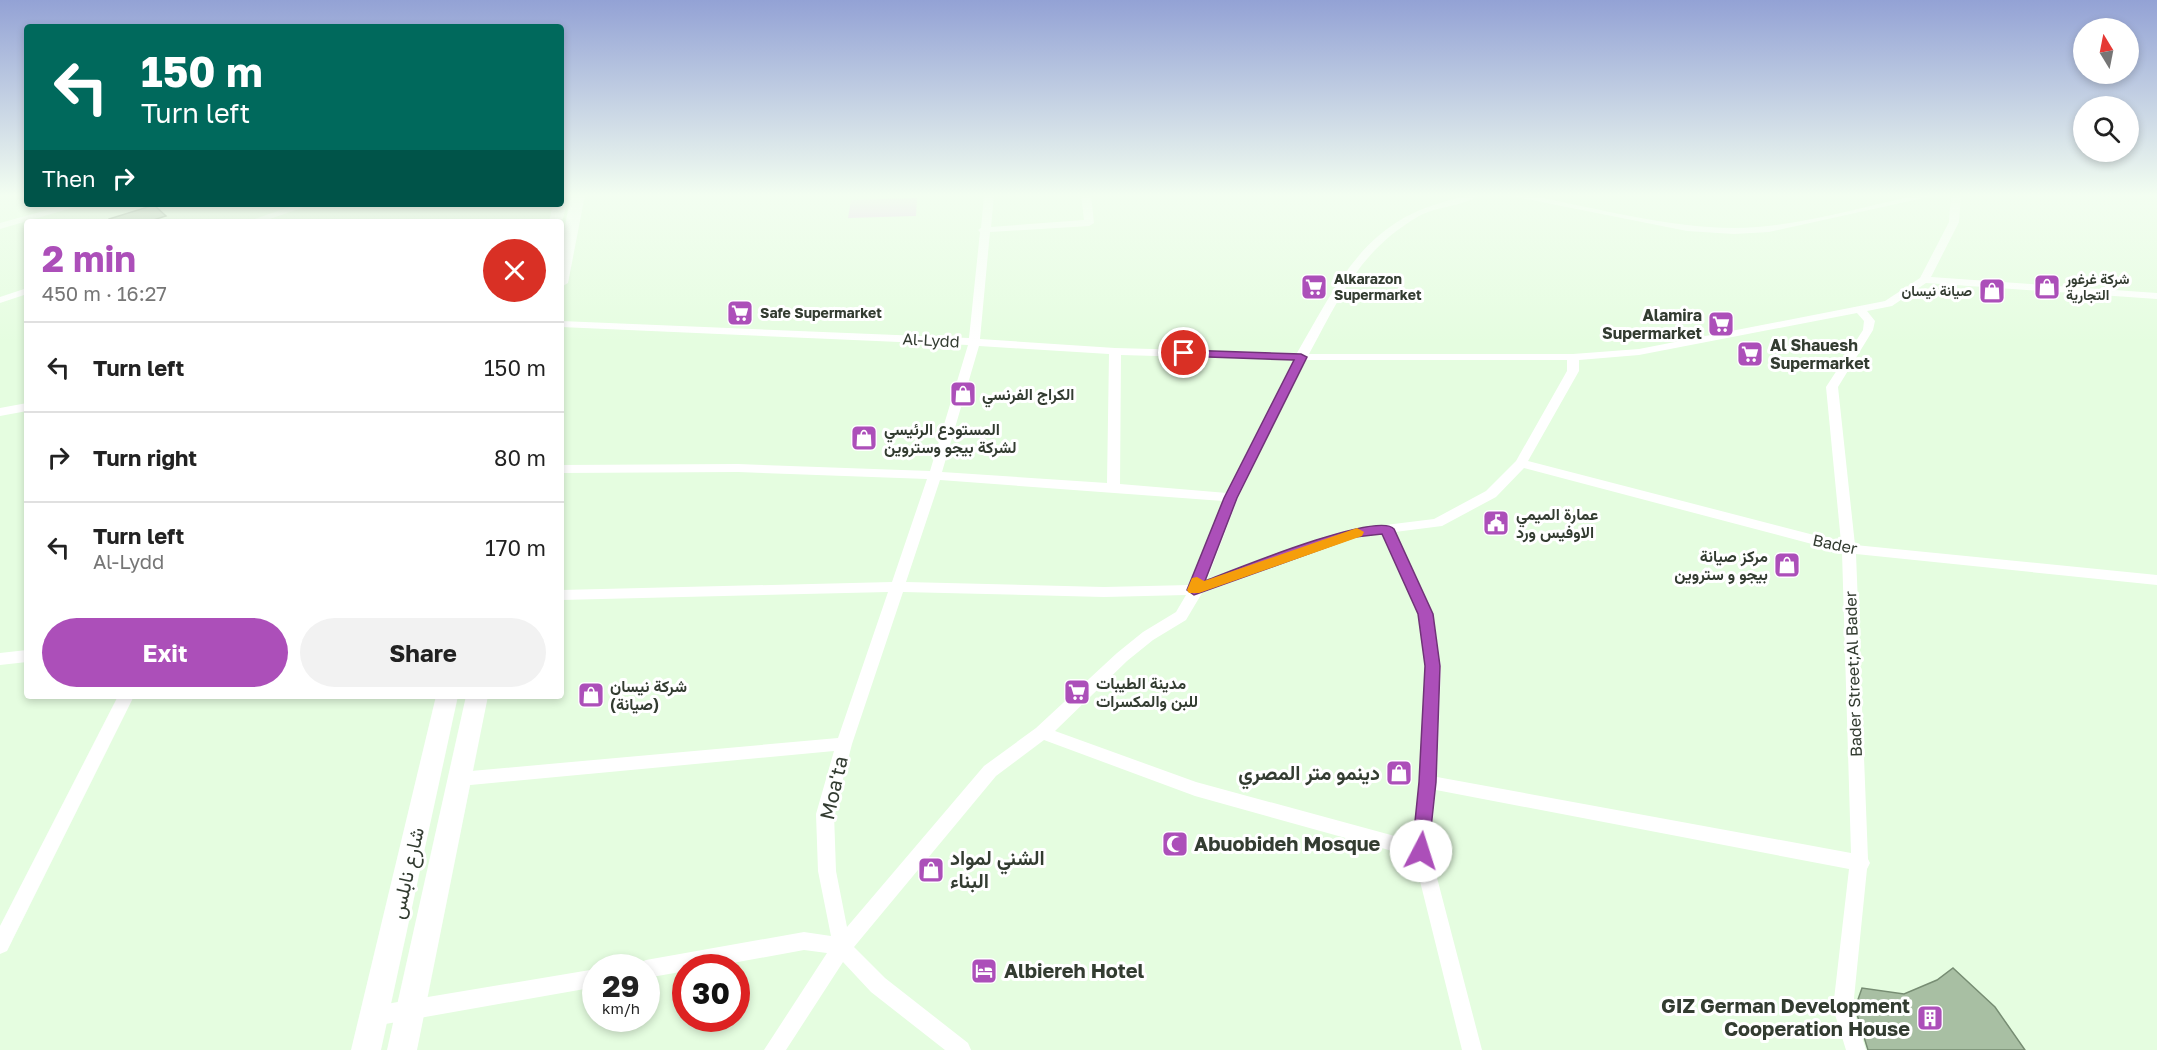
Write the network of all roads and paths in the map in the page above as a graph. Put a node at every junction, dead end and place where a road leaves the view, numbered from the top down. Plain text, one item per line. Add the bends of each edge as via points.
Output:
1 (569, 244) edge
2 (982, 244) edge
3 (1375, 244) edge
4 (1943, 244) edge
5 (564, 267) edge
6 (1924, 280) junction
7 (24, 292) edge
8 (2157, 296) edge
9 (0, 300) edge
10 (1860, 310) junction
11 (564, 324) edge
12 (974, 342) junction
13 (1114, 351) junction
14 (1301, 357) junction
15 (1573, 357) junction
16 (24, 408) edge
17 (0, 412) edge
18 (1521, 463) junction
19 (564, 470) edge
20 (935, 475) junction
21 (1113, 487) junction
22 (1231, 498) junction
23 (1387, 529) junction
24 (1848, 549) junction
25 (2157, 580) edge
26 (897, 587) junction
27 (1194, 590) junction
28 (564, 596) edge
29 (24, 656) edge
30 (0, 659) edge
31 (124, 699) edge
32 (446, 699) edge
33 (476, 699) edge
34 (1042, 733) junction
35 (844, 744) junction
36 (460, 779) junction
37 (1428, 782) junction
38 (1421, 851) junction
39 (1861, 863) junction
40 (0, 945) edge
41 (842, 947) junction
42 (660, 967) edge
43 (582, 980) edge
44 (410, 1010) junction
45 (374, 1016) junction
46 (366, 1050) edge
47 (402, 1050) edge
48 (774, 1050) edge
49 (961, 1050) edge
50 (1472, 1050) edge
51 (1856, 1050) edge

1 - 5 main road
2 - 12 street
3 - 14 street via 1348,274
4 - 6 street
6 - 8 street
6 - 10 street, Al-Lydd via 1888,304
7 - 9 street
10 - 15 street, Al-Lydd via 1639,352
10 - 24 street, Bader Street;Al Bader via 1870,321 1868,330 1832,387
11 - 12 street, Al-Lydd
12 - 13 street, Al-Lydd
12 - 20 street
13 - 14 street, Al-Lydd
13 - 21 street
14 - 15 street, Al-Lydd
14 - 22 street
15 - 18 street via 1573,371
16 - 17 street
18 - 23 street via 1491,494 1437,523
18 - 24 street, Bader
19 - 20 street via 738,468
20 - 21 street
20 - 26 street
21 - 22 street
22 - 27 street
23 - 27 street via 1353,533
23 - 37 street via 1426,614 1433,666
24 - 25 street, Bader
24 - 39 street, Bader Street;Al Bader
26 - 27 street
26 - 28 street
26 - 35 street
27 - 34 street via 1181,616 1122,657
29 - 30 street
31 - 40 street
32 - 45 main road, شارع نابلس
33 - 36 main road, شارع نابلس
34 - 38 street via 1195,789
34 - 41 street via 990,771
35 - 36 street, Moa'ta
35 - 41 street, Moa'ta via 825,814 826,872
36 - 44 main road, شارع نابلس
37 - 38 street
37 - 39 street
38 - 50 street
39 - 51 street, Bader Street;Al Bader via 1843,1008
41 - 42 street via 804,941
41 - 48 street
41 - 49 street via 878,985
43 - 44 street
44 - 45 street
44 - 47 main road, شارع نابلس
45 - 46 main road, شارع نابلس

